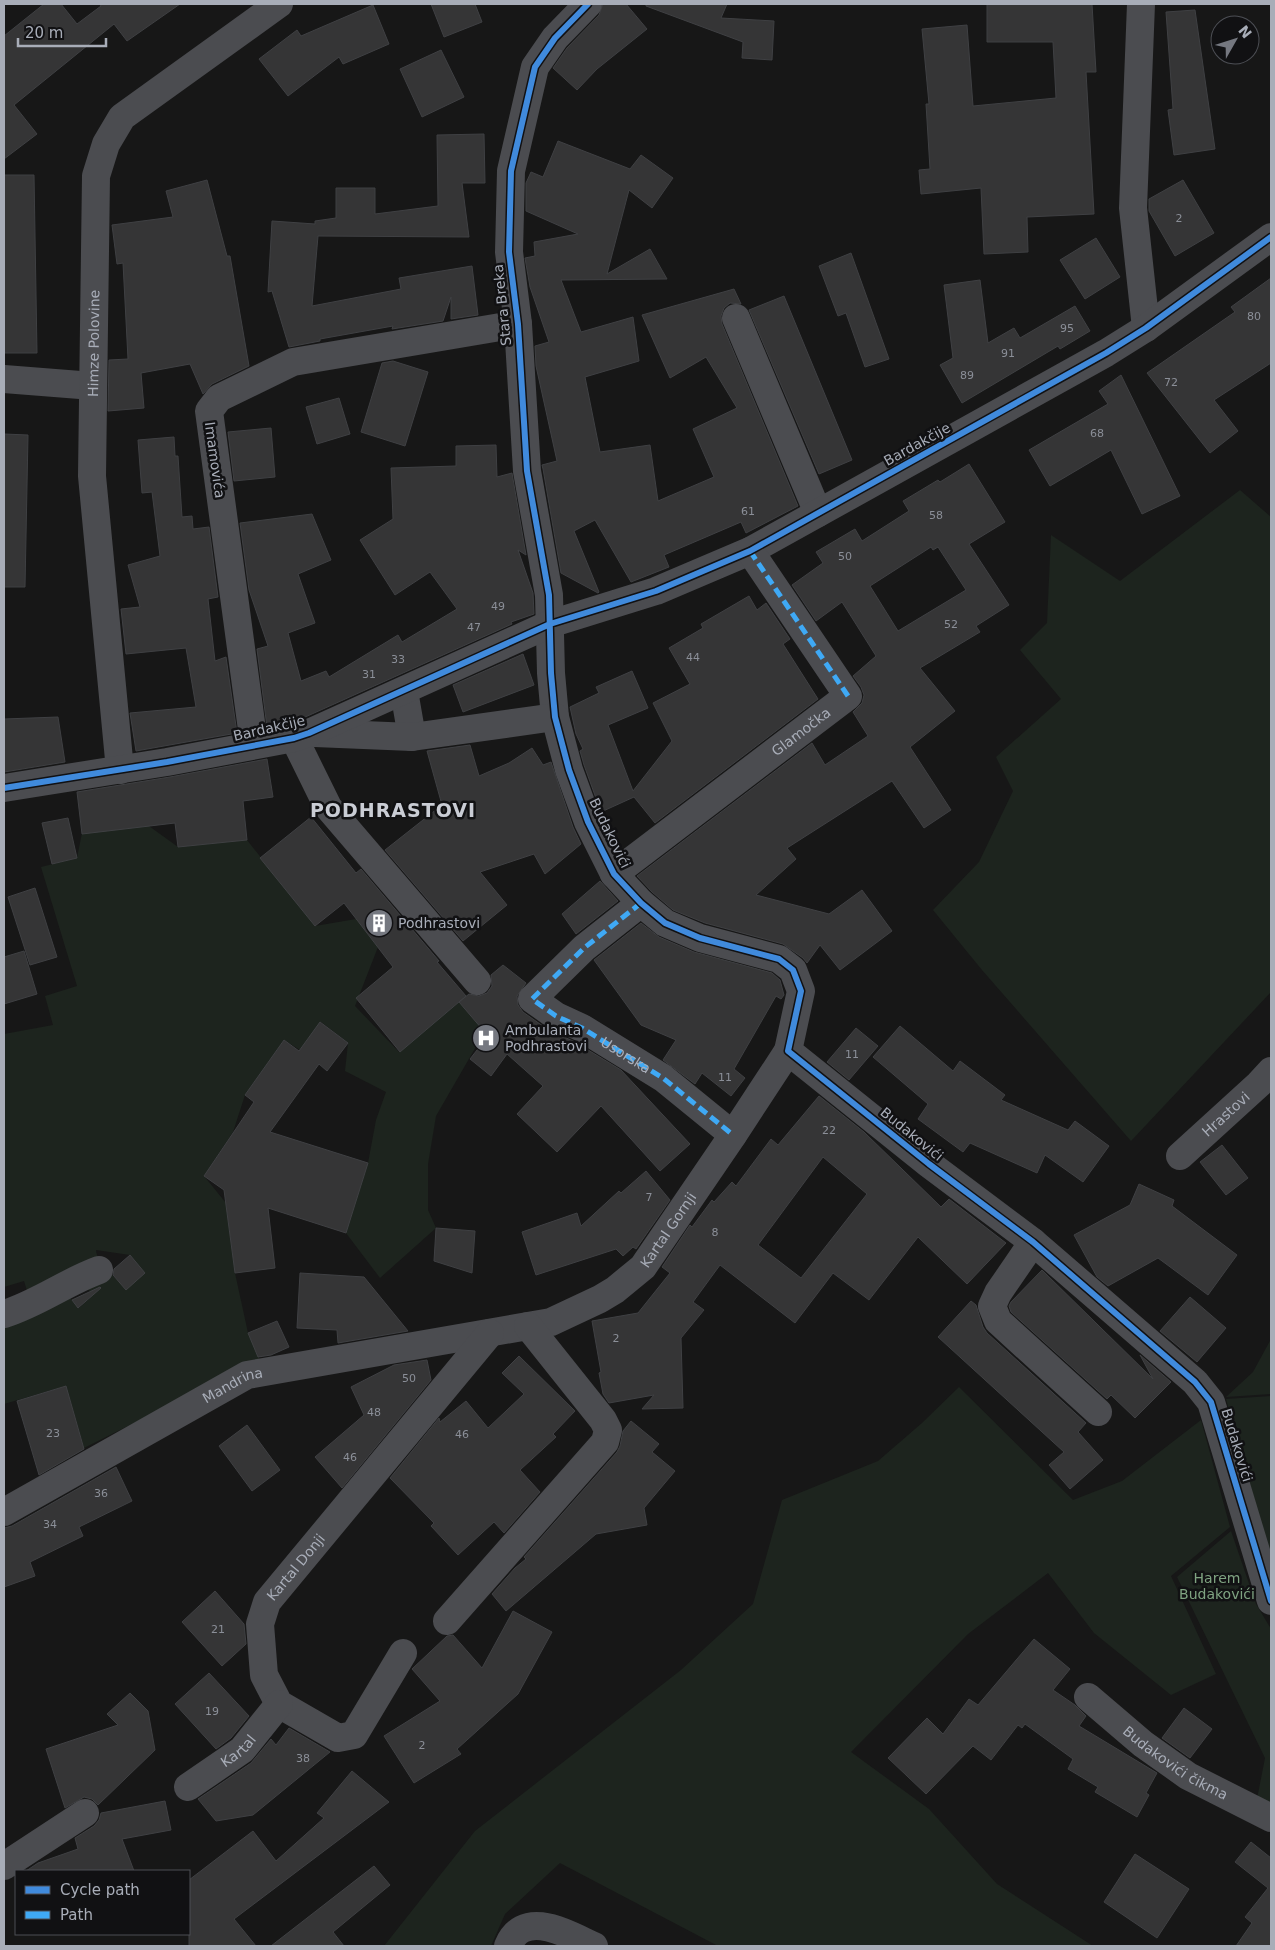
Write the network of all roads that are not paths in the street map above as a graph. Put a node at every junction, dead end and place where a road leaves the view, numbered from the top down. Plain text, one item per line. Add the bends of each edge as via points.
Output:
1 (279, 4) edge
2 (588, 4) edge
3 (1141, 4) edge
4 (1271, 237) edge
5 (736, 318) dead end
6 (518, 324) junction
7 (1146, 328) junction
8 (4, 379) edge
9 (93, 386) junction
10 (818, 514) junction
11 (750, 551) junction
12 (550, 624) junction
13 (404, 691) junction
14 (555, 717) junction
15 (301, 735) junction
16 (412, 737) junction
17 (256, 744) junction
18 (120, 770) junction
19 (4, 788) edge
20 (614, 874) junction
21 (641, 903) junction
22 (477, 981) dead end
23 (788, 1050) junction
24 (1271, 1071) edge
25 (733, 1135) junction
26 (1180, 1156) dead end
27 (1033, 1242) junction
28 (99, 1270) dead end
29 (4, 1314) edge
30 (528, 1326) junction
31 (490, 1333) junction
32 (1098, 1412) dead end
33 (4, 1509) edge
34 (1271, 1601) edge
35 (447, 1621) dead end
36 (403, 1653) dead end
37 (1088, 1697) dead end
38 (279, 1704) junction
39 (188, 1787) dead end
40 (85, 1813) dead end
41 (1271, 1818) edge
42 (4, 1866) edge
43 (508, 1946) edge
44 (594, 1946) edge

1 - 9 street, Himze Polovine via 122,117 106,144 96,176
2 - 6 street, Stara Breka via 555,38 534,67 511,171 509,252
3 - 7 street via 1133,208
4 - 7 street, Bardakčije
5 - 10 street
6 - 12 street, Stara Breka via 527,471 549,595
6 - 17 street, Imamovića via 293,362 219,398 209,410
7 - 10 street, Bardakčije
8 - 9 street
9 - 18 street, Himze Polovine via 92,476
10 - 11 street, Bardakčije
11 - 12 street, Bardakčije via 656,591
11 - 20 street, Glamočka via 848,696
12 - 13 street, Bardakčije
12 - 14 street
13 - 15 street, Bardakčije
13 - 16 street
14 - 16 street, Bardakčije
14 - 20 street, Budakovići via 569,770 588,822
15 - 16 street, Bardakčije
15 - 17 street, Bardakčije
15 - 22 street, Bardakčije via 328,807
17 - 18 street, Bardakčije
18 - 19 street, Bardakčije
20 - 21 street, Budakovići
21 - 23 street, Budakovići via 664,923 700,938 779,959 793,970 801,990
21 - 25 street, Usorska via 584,948 532,998 556,1016 582,1028 663,1078
23 - 25 street, Kartal Gornji
23 - 27 street, Budakovići via 929,1164
24 - 26 street, Hrastovi
25 - 30 street, Kartal Gornji via 633,1276 600,1299 568,1315
27 - 32 street via 992,1306 998,1321
27 - 34 street, Budakovići via 1196,1382 1212,1402
28 - 29 street
30 - 31 street, Kartal Gornji
30 - 35 street via 603,1420 608,1430 605,1442
31 - 33 street, Mandrina via 247,1375
31 - 38 street, Kartal Donji via 267,1602 260,1624 264,1675
36 - 38 street via 354,1735 338,1738
37 - 41 street, Budakovići čikma via 1143,1744 1188,1776
38 - 39 street, Kartal via 242,1750
40 - 42 street
43 - 44 street via 521,1930 534,1926 547,1926

